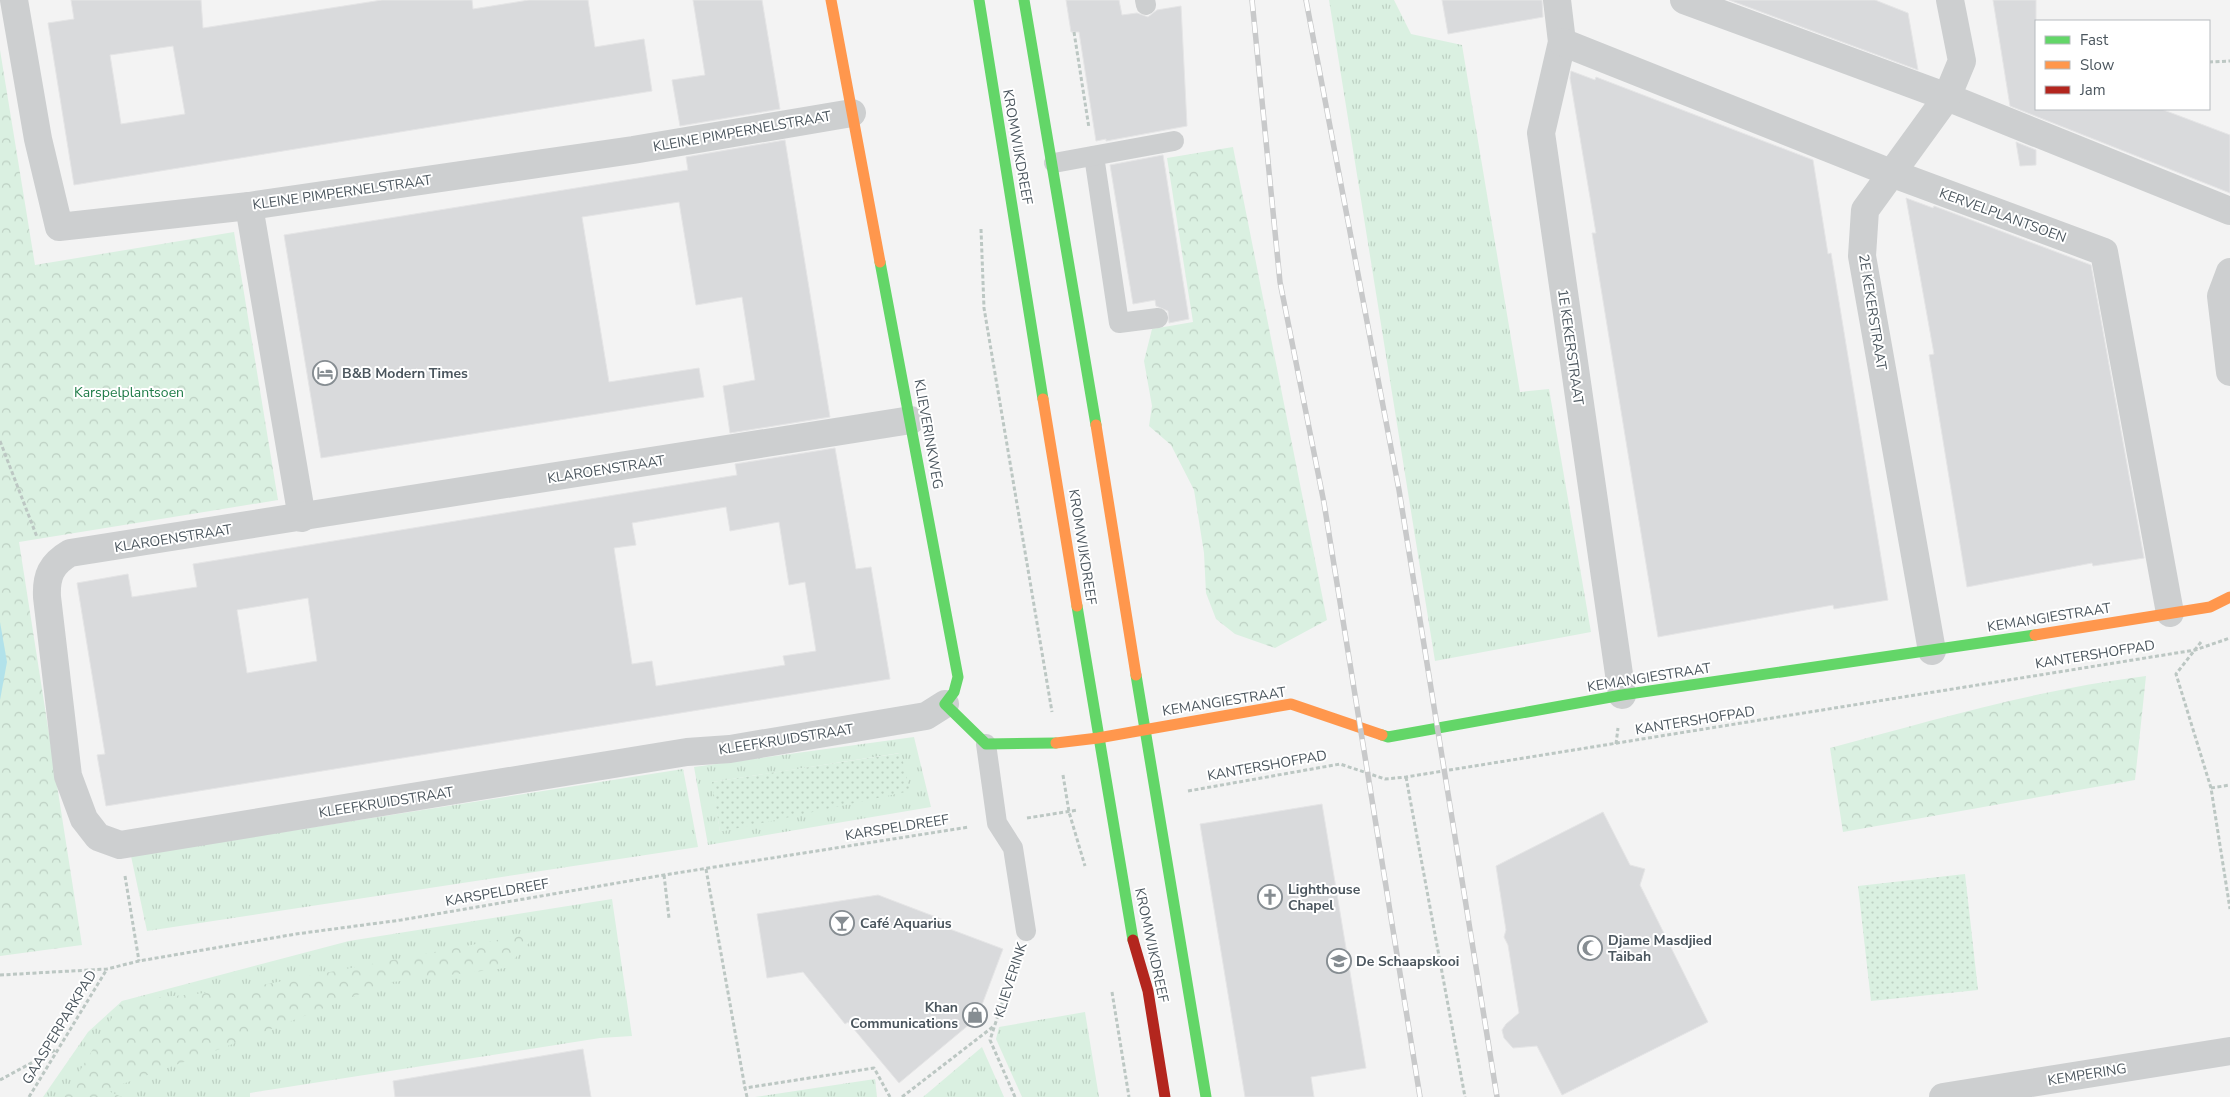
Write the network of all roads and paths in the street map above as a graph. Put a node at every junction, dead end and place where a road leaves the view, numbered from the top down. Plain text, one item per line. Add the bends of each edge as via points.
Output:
1 (14, 0) edge
2 (830, 0) edge
3 (979, 0) edge
4 (1024, 0) edge
5 (1557, 0) edge
6 (1684, 0) edge
7 (1950, 0) edge
8 (1074, 32) dead end
9 (1562, 42) junction
10 (2230, 61) edge
11 (2210, 62) edge
12 (1947, 96) junction
13 (852, 113) junction
14 (1174, 141) dead end
15 (1094, 156) junction
16 (1054, 163) junction
17 (1890, 173) junction
18 (249, 206) junction
19 (2230, 211) edge
20 (980, 222) dead end
21 (2230, 272) edge
22 (1158, 318) dead end
23 (2230, 372) edge
24 (911, 420) junction
25 (0, 441) edge
26 (302, 518) junction
27 (50, 570) junction
28 (2230, 597) edge
29 (2170, 613) junction
30 (2230, 638) edge
31 (2195, 650) junction
32 (1932, 651) junction
33 (1622, 695) junction
34 (945, 704) junction
35 (1144, 728) junction
36 (1098, 738) junction
37 (1057, 743) junction
38 (986, 744) junction
39 (1406, 776) junction
40 (2230, 785) edge
41 (2211, 788) junction
42 (1183, 791) dead end
43 (1084, 809) dead end
44 (1069, 812) junction
45 (997, 823) junction
46 (120, 845) junction
47 (706, 868) junction
48 (664, 875) junction
49 (2230, 909) edge
50 (669, 918) dead end
51 (1026, 931) joint
52 (140, 961) junction
53 (107, 969) junction
54 (0, 975) edge
55 (995, 1026) junction
56 (57, 1049) junction
57 (2230, 1051) edge
58 (0, 1080) edge
59 (746, 1088) junction
60 (29, 1097) edge
61 (747, 1097) edge
62 (890, 1097) edge
63 (902, 1097) edge
64 (1014, 1097) edge
65 (1165, 1097) edge
66 (1206, 1097) edge
67 (1465, 1097) edge
68 (1943, 1097) edge

1 - 18 street, KLEINE PIMPERNELSTRAAT via 38,139 59,227
2 - 13 main road, KLIEVERINKWEG
3 - 36 main road, KROMWIJKDREEF
4 - 16 main road, KROMWIJKDREEF
5 - 9 street, 1E KEKERSTRAAT
6 - 12 street
7 - 12 street, 2E KEKERSTRAAT via 1962,61
8 - 15 path
9 - 17 street, KERVELPLANTSOEN
9 - 33 street, 1E KEKERSTRAAT via 1541,133
10 - 11 path
12 - 17 street, 2E KEKERSTRAAT
12 - 19 street
13 - 18 street, KLEINE PIMPERNELSTRAAT via 634,150
13 - 24 main road, KLIEVERINKWEG
14 - 15 lane
15 - 16 lane
15 - 22 lane via 1119,323
16 - 35 main road, KROMWIJKDREEF
17 - 29 street, KERVELPLANTSOEN via 2104,252
17 - 32 street, 2E KEKERSTRAAT via 1865,210 1862,256
18 - 26 street
20 - 37 path via 984,308
21 - 23 street via 2221,296
24 - 26 street, KLAROENSTRAAT
24 - 34 main road, KLIEVERINKWEG via 958,677 954,692
25 - 27 path
26 - 27 street, KLAROENSTRAAT via 70,554
27 - 46 street via 46,583 47,597 68,776 84,819 98,837
28 - 29 main road, KEMANGIESTRAAT via 2210,607
29 - 32 main road, KEMANGIESTRAAT
30 - 31 path, KANTERSHOFPAD
31 - 39 path, KANTERSHOFPAD via 1616,745
31 - 41 path via 2176,674
32 - 33 main road, KEMANGIESTRAAT
33 - 35 main road, KEMANGIESTRAAT via 1388,737 1291,704
34 - 38 main road
34 - 46 street, KLEEFKRUIDSTRAAT via 926,716
35 - 36 main road, KEMANGIESTRAAT
35 - 66 main road, KROMWIJKDREEF
36 - 37 main road
36 - 65 main road, KROMWIJKDREEF via 1135,950 1148,991
37 - 38 main road
37 - 44 path
38 - 45 lane, KLIEVERINK
39 - 42 path, KANTERSHOFPAD via 1385,780 1340,764
39 - 67 path
40 - 41 path
41 - 49 path
43 - 44 path
44 - 45 path
45 - 47 path, KARSPELDREEF
45 - 51 lane, KLIEVERINK via 1013,848
46 - 52 path
47 - 48 path, KARSPELDREEF
47 - 59 path
48 - 50 path
48 - 52 path, KARSPELDREEF
51 - 55 path, KLIEVERINK
52 - 53 path, KARSPELDREEF
53 - 54 path, KARSPELDREEF
53 - 56 path, GAASPERPARKPAD
55 - 63 path
55 - 64 path, KLIEVERINK via 990,1040
56 - 58 path
56 - 60 path, GAASPERPARKPAD
57 - 68 street, KEMPERING
59 - 61 path
59 - 62 path via 874,1068

